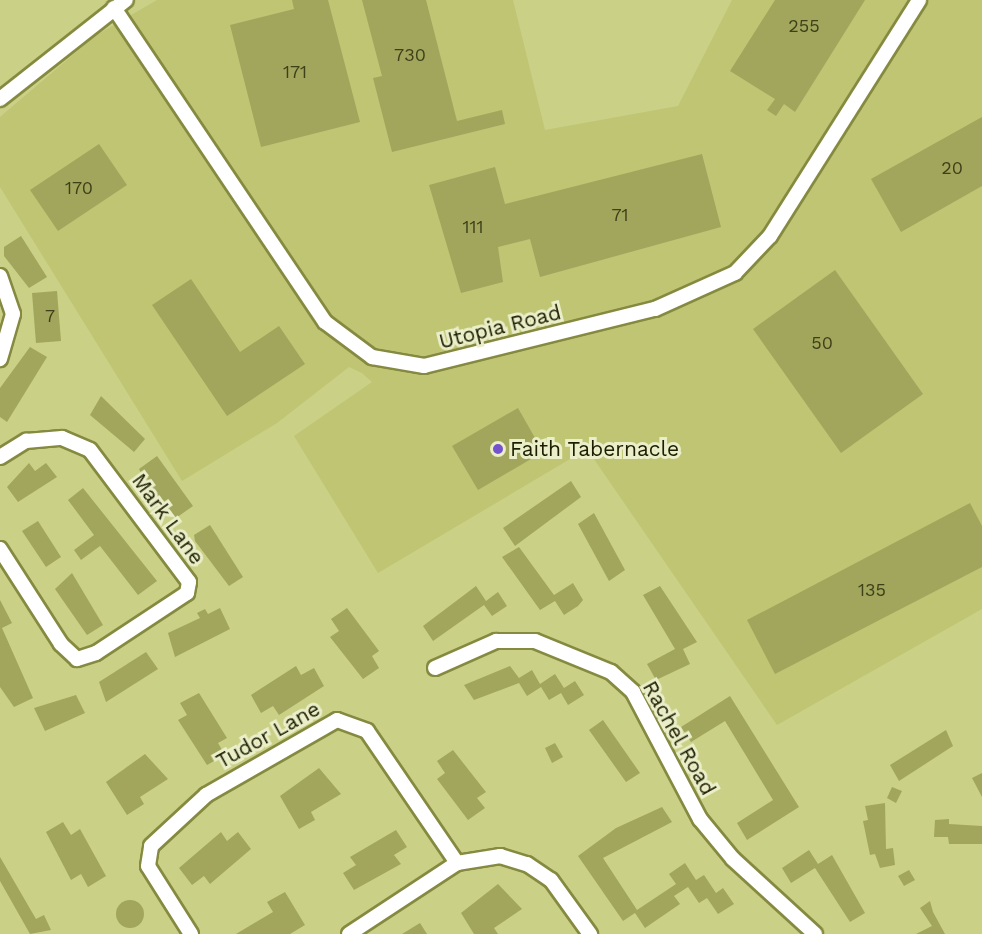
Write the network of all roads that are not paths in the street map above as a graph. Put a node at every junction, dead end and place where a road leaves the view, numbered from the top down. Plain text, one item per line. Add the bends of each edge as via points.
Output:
1 (919, 0) edge
2 (120, 4) edge
3 (0, 99) edge
4 (0, 276) edge
5 (0, 359) edge
6 (1, 453) edge
7 (0, 549) edge
8 (435, 668) dead end
9 (457, 863) junction
10 (190, 934) edge
11 (350, 934) edge
12 (590, 934) edge
13 (815, 934) edge

1 - 2 street, Utopia Road via 770,236 735,273 666,306 424,366 372,357 325,322
2 - 3 street
4 - 5 street via 13,314
6 - 7 street, Mark Lane via 26,441 62,438 90,450 189,582 187,593 96,653 77,659 61,644
8 - 13 street, Rachel Road via 496,641 534,640 611,672 633,692 700,819 733,860
9 - 10 street, Tudor Lane via 368,731 337,720 206,795 151,846 148,866
9 - 11 street
9 - 12 street via 500,856 527,864 551,880

